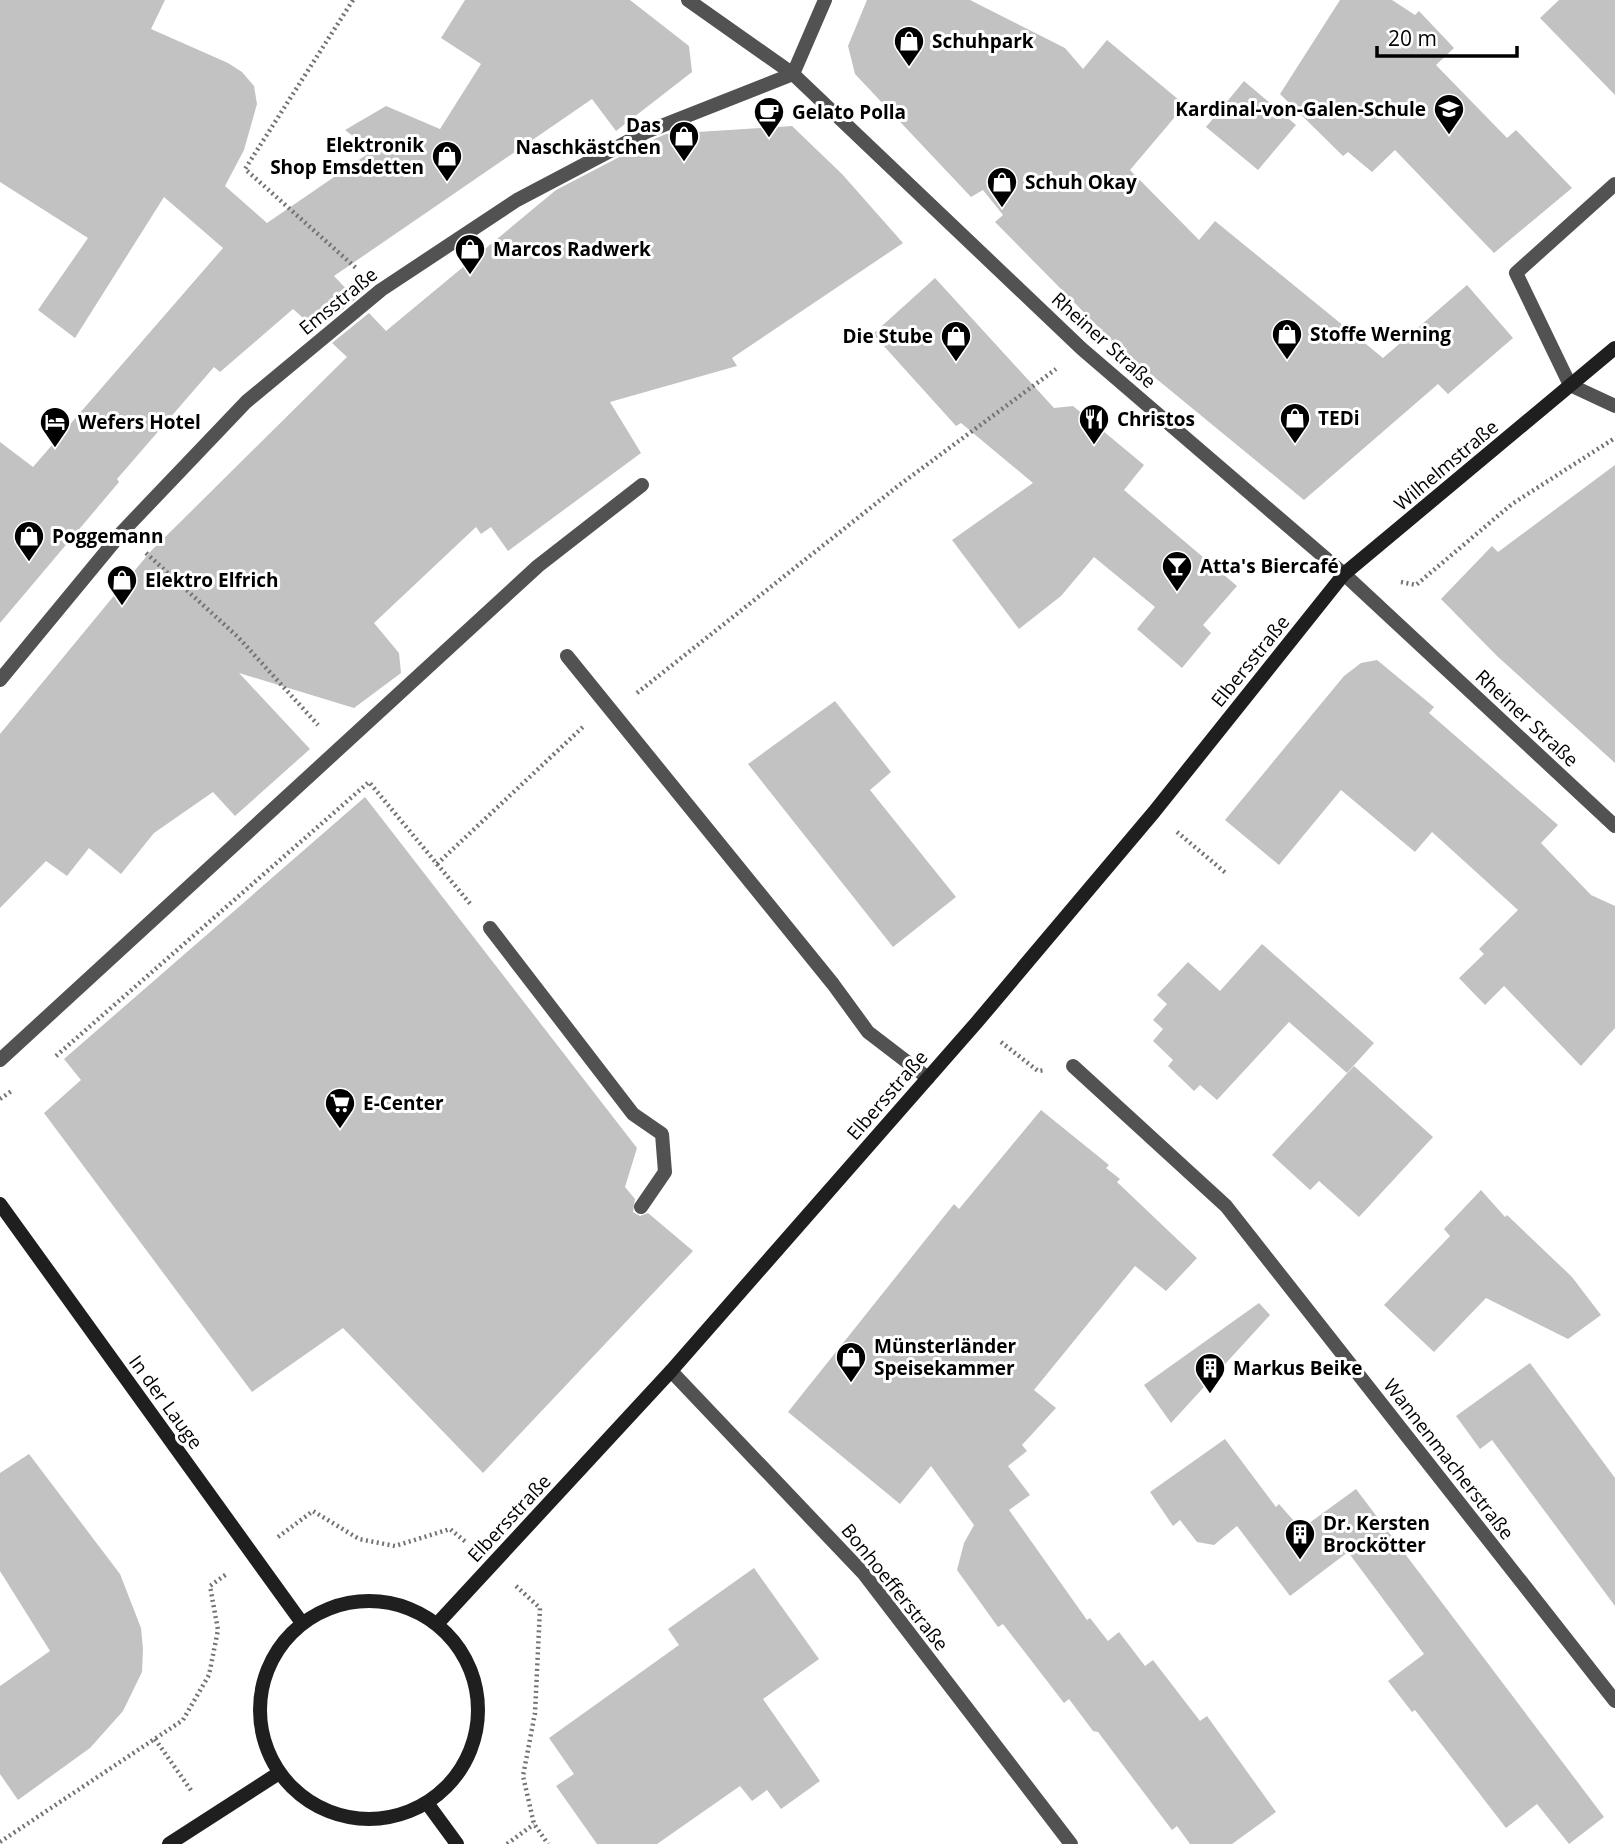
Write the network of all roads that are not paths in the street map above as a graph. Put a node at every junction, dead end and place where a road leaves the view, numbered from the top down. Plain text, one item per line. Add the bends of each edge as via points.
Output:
1 (688, 0) edge
2 (825, 0) edge
3 (793, 74) junction
4 (1615, 184) edge
5 (1615, 348) edge
6 (1570, 385) junction
7 (1615, 406) edge
8 (642, 485) dead end
9 (1345, 574) junction
10 (567, 656) dead end
11 (0, 680) edge
12 (1615, 826) edge
13 (490, 928) road end
14 (0, 1060) edge
15 (1073, 1066) road end
16 (928, 1078) junction
17 (0, 1204) edge
18 (641, 1207) dead end
19 (671, 1371) junction
20 (302, 1623) junction
21 (437, 1624) junction
22 (1615, 1701) edge
23 (279, 1773) junction
24 (427, 1803) junction
25 (169, 1844) edge
26 (457, 1844) edge
27 (1071, 1844) edge

1 - 3 street, Rheiner Straße
2 - 3 street
3 - 9 street, Rheiner Straße via 1082,349
3 - 11 street, Emsstraße via 646,132 517,200 381,290 246,402 123,531
4 - 6 street via 1516,273
5 - 6 main road, Wilhelmstraße
6 - 7 street
6 - 9 main road, Wilhelmstraße
8 - 14 street via 538,566
9 - 12 street, Rheiner Straße
9 - 16 main road, Elbersstraße via 1154,812
10 - 16 street via 867,1032
13 - 18 street via 633,1114 662,1134 665,1172
15 - 22 street, Wannenmacherstraße via 1226,1206
16 - 19 main road, Elbersstraße
17 - 20 main road, In der Lauge
19 - 21 main road, Elbersstraße
19 - 27 street, Bonhoefferstraße via 864,1574
20 - 21 main road via 334,1606 369,1601 405,1607
20 - 23 main road via 282,1643 260,1694 266,1749
21 - 24 main road via 458,1646 472,1672 477,1731 467,1759 450,1784
23 - 24 main road via 302,1797 331,1813 363,1819 397,1817
23 - 25 main road
24 - 26 main road

